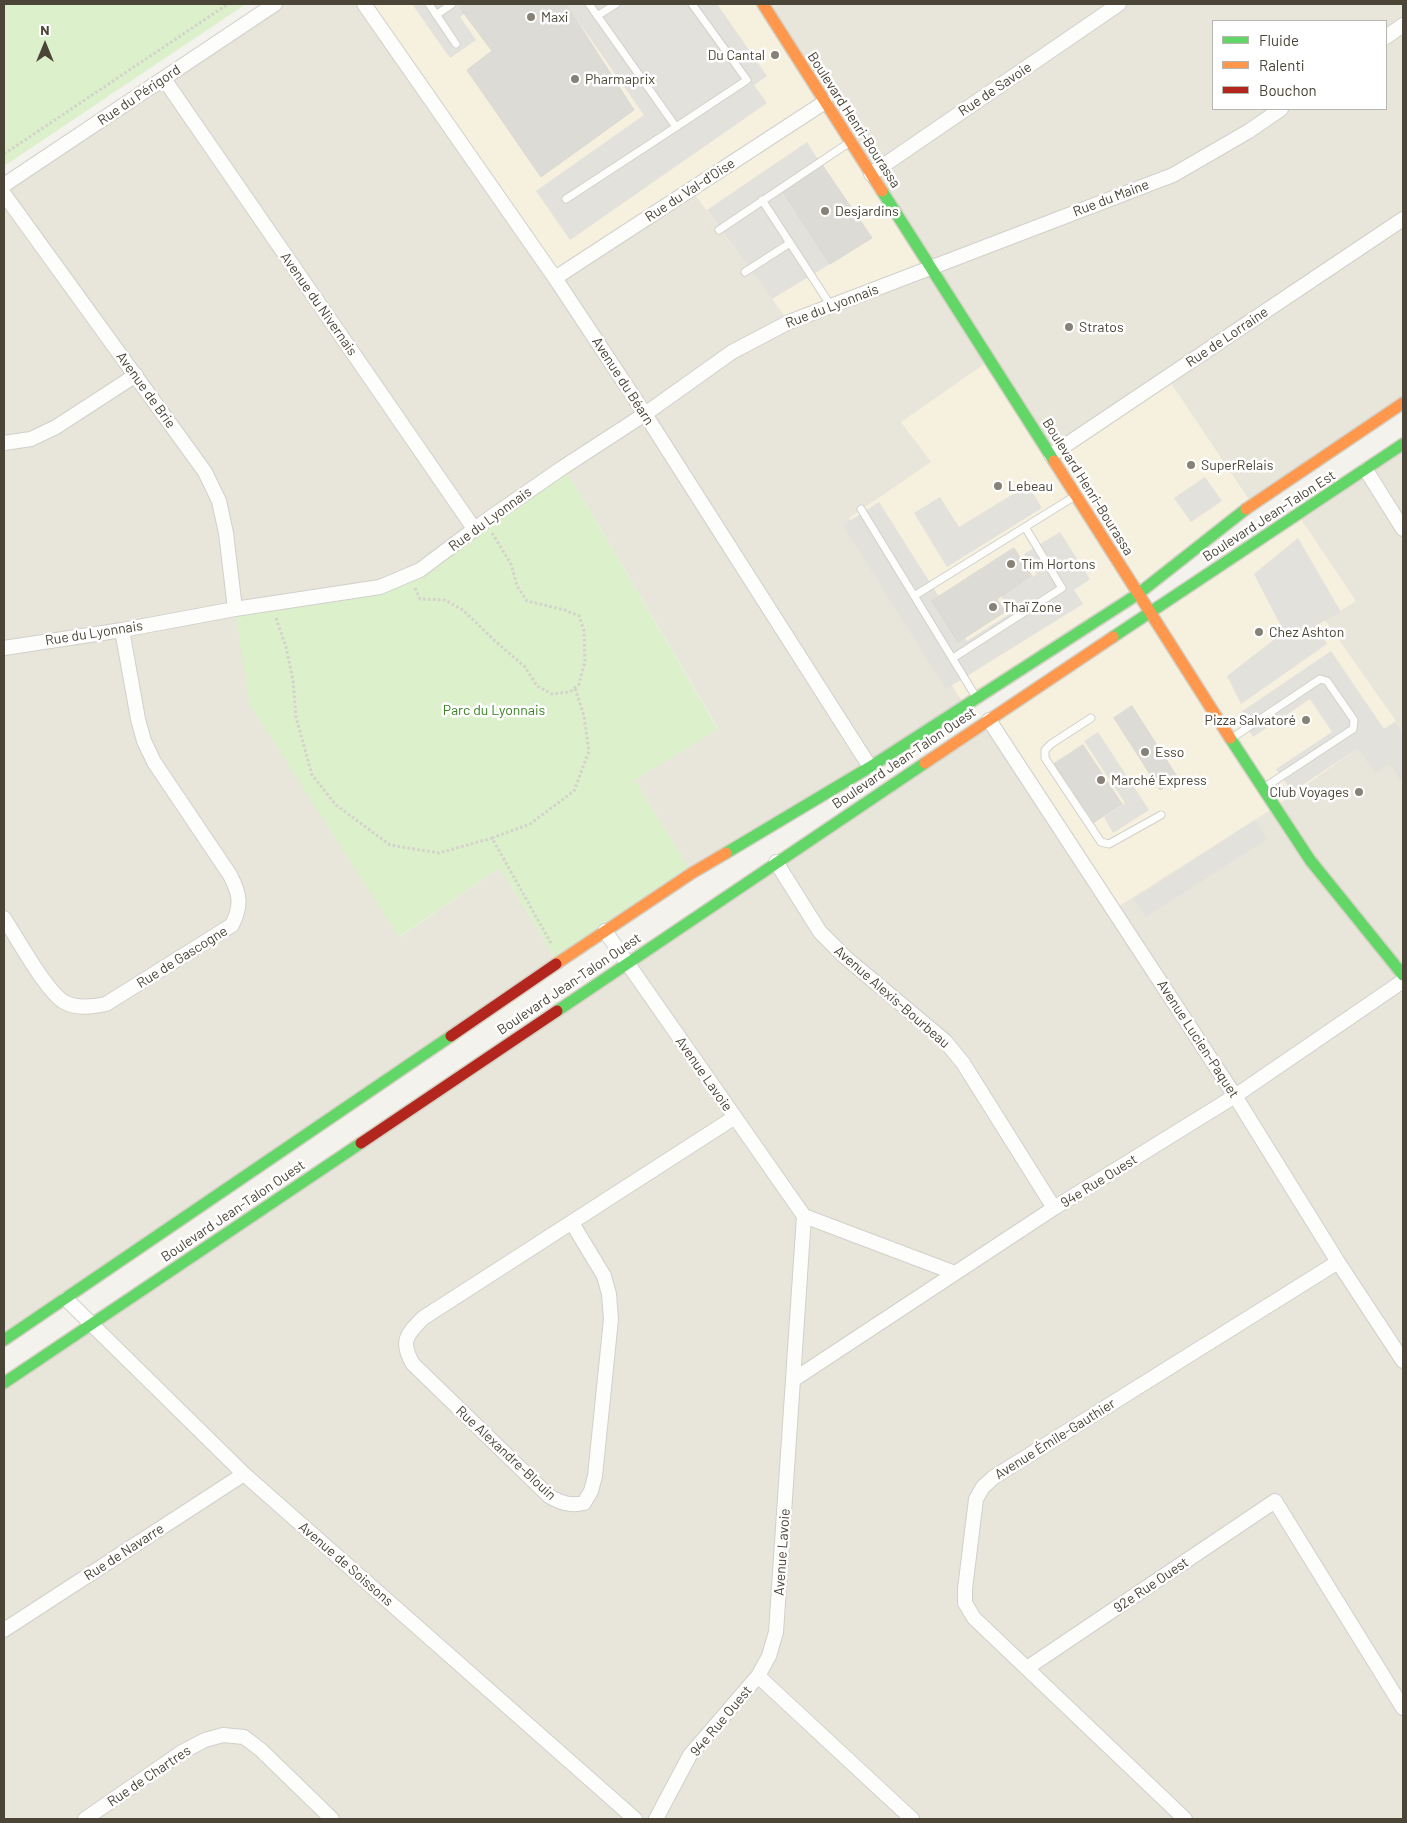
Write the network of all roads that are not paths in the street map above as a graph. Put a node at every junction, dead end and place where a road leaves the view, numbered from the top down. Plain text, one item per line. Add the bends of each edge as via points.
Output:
1 (275, 4) edge
2 (364, 4) edge
3 (429, 4) edge
4 (452, 4) edge
5 (589, 4) edge
6 (616, 4) edge
7 (692, 4) edge
8 (1119, 4) edge
9 (769, 6) edge
10 (436, 15) junction
11 (597, 16) junction
12 (1403, 25) edge
13 (1387, 36) edge
14 (456, 44) dead end
15 (164, 79) junction
16 (825, 102) junction
17 (1280, 110) edge
18 (676, 127) junction
19 (851, 142) junction
20 (871, 174) junction
21 (4, 185) edge
22 (4, 194) edge
23 (566, 198) dead end
24 (762, 200) junction
25 (1403, 220) edge
26 (719, 230) dead end
27 (790, 243) junction
28 (931, 268) junction
29 (745, 272) dead end
30 (555, 278) junction
31 (831, 306) junction
32 (136, 375) junction
33 (1403, 403) edge
34 (645, 414) junction
35 (4, 443) edge
36 (1403, 444) edge
37 (1050, 455) junction
38 (1366, 470) junction
39 (1076, 495) junction
40 (861, 509) dead end
41 (480, 526) junction
42 (1025, 527) junction
43 (1403, 528) edge
44 (1138, 594) junction
45 (914, 596) junction
46 (235, 609) junction
47 (1150, 611) junction
48 (122, 630) junction
49 (4, 648) edge
50 (953, 658) junction
51 (976, 697) junction
52 (1091, 718) dead end
53 (989, 720) junction
54 (1231, 739) junction
55 (870, 767) junction
56 (1263, 788) junction
57 (1161, 815) dead end
58 (776, 862) junction
59 (4, 918) edge
60 (605, 931) junction
61 (627, 963) junction
62 (1403, 975) edge
63 (1403, 981) edge
64 (1236, 1096) junction
65 (735, 1117) junction
66 (1054, 1208) junction
67 (804, 1216) junction
68 (572, 1223) junction
69 (1338, 1262) junction
70 (955, 1273) junction
71 (66, 1298) junction
72 (93, 1323) junction
73 (4, 1340) edge
74 (1403, 1362) edge
75 (793, 1380) junction
76 (4, 1383) edge
77 (244, 1474) junction
78 (4, 1630) edge
79 (1027, 1668) junction
80 (758, 1676) junction
81 (1403, 1708) edge
82 (85, 1819) edge
83 (332, 1819) edge
84 (634, 1819) edge
85 (656, 1819) edge
86 (912, 1819) edge
87 (1185, 1819) edge

1 - 15 street, Rue du Périgord
2 - 30 street, Avenue du Béarn
3 - 10 lane
4 - 10 lane
5 - 11 lane
6 - 11 lane
7 - 18 lane via 747,80
8 - 20 street, Rue de Savoie
9 - 16 street, Boulevard Henri-Bourassa
10 - 14 lane
11 - 18 lane
12 - 13 street
15 - 21 street, Rue du Périgord
15 - 41 street, Avenue du Nivernais
16 - 19 street, Boulevard Henri-Bourassa
16 - 30 street, Rue du Val-d'Oise
17 - 28 street, Rue du Maine via 1173,175
18 - 23 lane
19 - 20 street, Boulevard Henri-Bourassa
19 - 24 lane
20 - 28 street, Boulevard Henri-Bourassa
22 - 32 street, Avenue de Brie
24 - 26 lane
24 - 27 lane
25 - 37 street, Rue de Lorraine
27 - 29 lane
27 - 31 lane
28 - 31 street, Rue du Lyonnais
28 - 37 street, Boulevard Henri-Bourassa
30 - 34 street, Avenue du Béarn
31 - 34 street, Rue du Lyonnais via 789,322 732,352
32 - 35 street via 56,428 31,439
32 - 46 street, Avenue de Brie via 205,472 219,501
33 - 44 street, Boulevard Jean-Talon Est via 1252,504
34 - 41 street, Rue du Lyonnais
34 - 55 street, Avenue du Béarn
36 - 38 street, Boulevard Jean-Talon Est
37 - 39 street, Boulevard Henri-Bourassa
38 - 43 street
38 - 47 street, Boulevard Jean-Talon Est
39 - 42 lane
39 - 44 street, Boulevard Henri-Bourassa
40 - 45 lane
41 - 46 street, Rue du Lyonnais via 420,570 380,587
42 - 45 lane
42 - 50 lane via 1062,588
44 - 47 street, Boulevard Henri-Bourassa
44 - 51 street, Boulevard Jean-Talon Ouest
45 - 50 lane
46 - 48 street, Rue du Lyonnais
47 - 53 street, Boulevard Jean-Talon Ouest
47 - 54 street, Boulevard Henri-Bourassa
48 - 49 street, Rue du Lyonnais
48 - 59 street, Rue de Gascogne via 144,741 154,762 230,875 240,901 238,913 232,925 106,1004 91,1007 66,1003 53,994
50 - 51 lane
51 - 55 street, Boulevard Jean-Talon Ouest
52 - 57 lane via 1050,744 1045,758 1101,842 1109,844
53 - 58 street, Boulevard Jean-Talon Ouest
53 - 64 street, Avenue Lucien-Paquet
54 - 56 street, Boulevard Henri-Bourassa
54 - 56 lane via 1320,679 1328,680 1354,720 1353,729
55 - 60 street, Boulevard Jean-Talon Ouest via 692,873
56 - 62 street, Boulevard Henri-Bourassa via 1310,860
58 - 61 street, Boulevard Jean-Talon Ouest
58 - 66 street, Avenue Alexis-Bourbeau via 820,932 945,1041 963,1063
60 - 61 street, Avenue Lavoie
60 - 71 street, Boulevard Jean-Talon Ouest
61 - 65 street, Avenue Lavoie
61 - 72 street, Boulevard Jean-Talon Ouest
63 - 64 street, 94e Rue Ouest
64 - 66 street, 94e Rue Ouest
64 - 69 street, Avenue Lucien-Paquet
65 - 67 street, Avenue Lavoie
65 - 68 street, Rue Alexandre-Blouin
66 - 70 street, 94e Rue Ouest
67 - 70 street
67 - 75 street, Avenue Lavoie
68 - 68 street, Rue Alexandre-Blouin via 423,1318 405,1341 406,1353 413,1364 549,1496 560,1503 572,1505 584,1503 595,1476 610,1320 609,1294 604,1276
69 - 74 street, Avenue Lucien-Paquet
69 - 79 street, Avenue Émile-Gauthier via 994,1477 983,1487 976,1499 965,1603 974,1618
70 - 75 street, 94e Rue Ouest
71 - 72 street, Avenue de Soissons
71 - 73 street, Boulevard Jean-Talon Ouest
72 - 76 street, Boulevard Jean-Talon Ouest
72 - 77 street, Avenue de Soissons
75 - 80 street, Avenue Lavoie via 776,1632 769,1656
77 - 78 street, Rue de Navarre
77 - 84 street, Avenue de Soissons
79 - 81 street, 92e Rue Ouest via 1275,1502
79 - 87 street, Avenue Émile-Gauthier
80 - 85 street, 94e Rue Ouest via 690,1755
80 - 86 street
82 - 83 street, Rue de Chartres via 182,1752 223,1735 244,1737 261,1750

